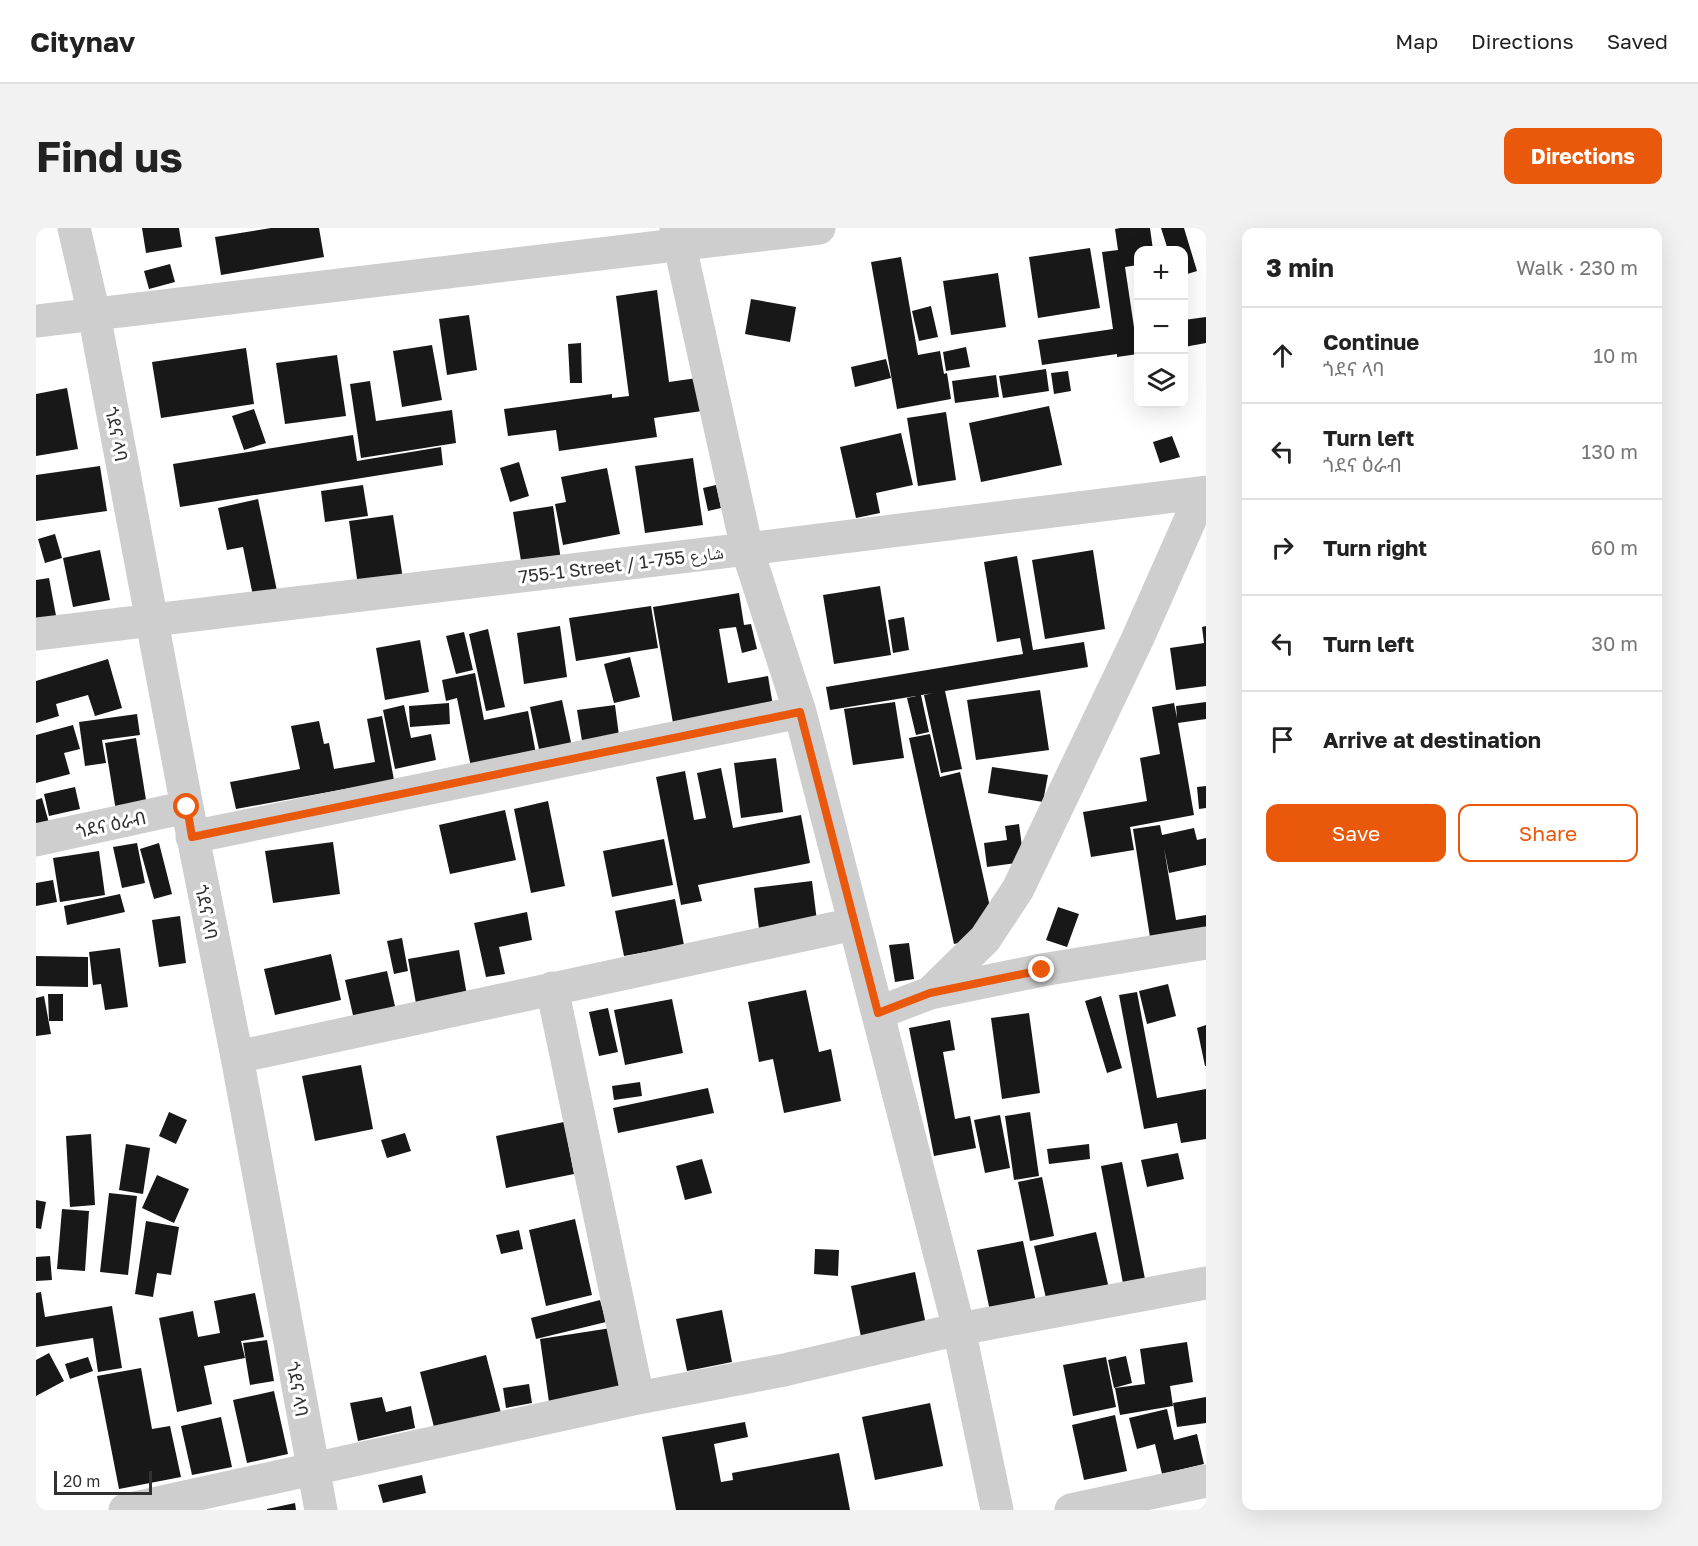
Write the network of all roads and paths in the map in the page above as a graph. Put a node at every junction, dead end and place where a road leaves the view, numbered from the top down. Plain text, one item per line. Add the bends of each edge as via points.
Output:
1 (74, 228) edge
2 (819, 228) edge
3 (677, 237) edge
4 (94, 314) junction
5 (36, 321) edge
6 (1204, 492) edge
7 (747, 549) junction
8 (152, 619) junction
9 (36, 634) edge
10 (800, 712) junction
11 (190, 822) junction
12 (36, 840) edge
13 (854, 924) junction
14 (1206, 943) edge
15 (552, 988) junction
16 (930, 993) junction
17 (878, 1013) junction
18 (237, 1057) junction
19 (1206, 1283) edge
20 (959, 1329) junction
21 (638, 1398) junction
22 (313, 1469) junction
23 (1206, 1481) edge
24 (125, 1510) edge
25 (321, 1510) edge
26 (997, 1510) edge
27 (1071, 1510) edge

1 - 4 street, ጎደና ላባ
2 - 3 street
3 - 4 street
3 - 7 street
4 - 5 street
4 - 8 street, ጎደና ላባ
6 - 7 street, 755-1 Street / شارع 755-1
6 - 16 street via 1018,889 985,939
7 - 8 street, 755-1 Street / شارع 755-1
7 - 10 street
8 - 9 street, 755-1 Street / شارع 755-1
8 - 11 street, ጎደና ላባ
10 - 11 street, ጎደና ዕራብ
10 - 13 street
11 - 12 street, ጎደና ዕራብ
11 - 18 street, ጎደና ላባ
13 - 15 street
13 - 17 street
14 - 16 street
15 - 18 street
15 - 21 street
16 - 17 street
17 - 20 street
18 - 22 street, ጎደና ላባ
19 - 20 street
20 - 21 street via 784,1370
20 - 26 street
21 - 22 street
22 - 24 street
22 - 25 street, ጎደና ላባ
23 - 27 street

